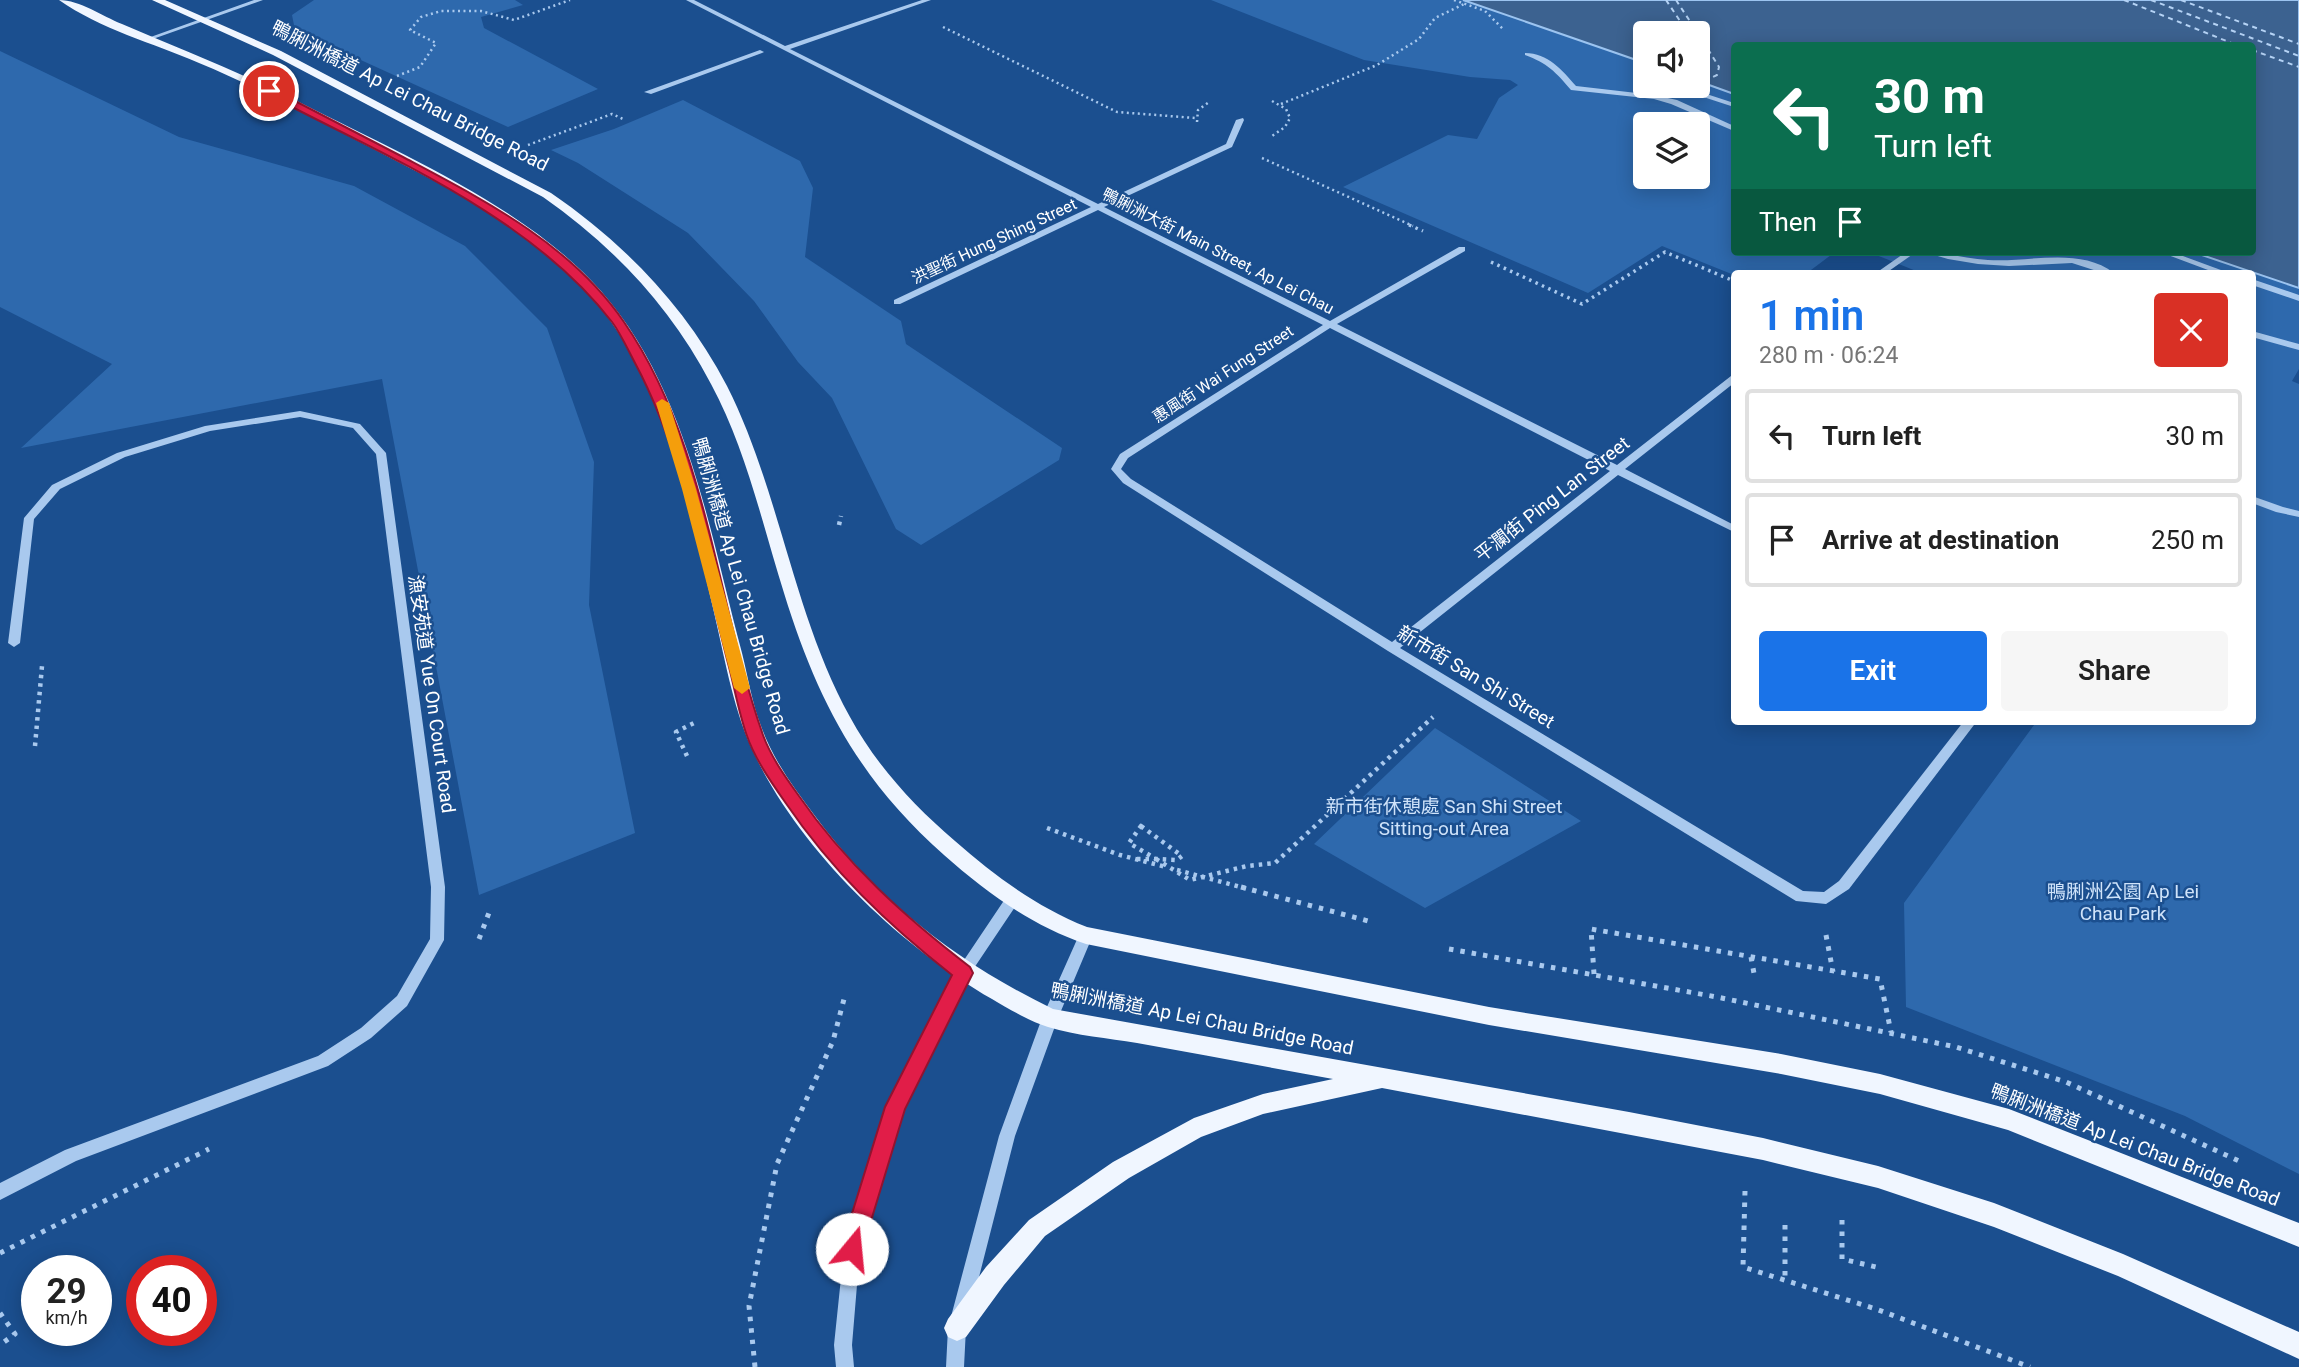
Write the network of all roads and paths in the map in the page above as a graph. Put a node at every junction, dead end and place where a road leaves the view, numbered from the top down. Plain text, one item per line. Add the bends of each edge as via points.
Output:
1 (64, 0) edge
2 (157, 0) edge
3 (260, 0) edge
4 (570, 0) edge
5 (689, 0) edge
6 (890, 0) edge
7 (928, 0) edge
8 (1454, 0) edge
9 (1464, 4) junction
10 (906, 8) junction
11 (204, 20) junction
12 (939, 25) dead end
13 (148, 39) junction
14 (785, 48) junction
15 (760, 52) dead end
16 (1527, 54) joint
17 (387, 80) dead end
18 (648, 92) dead end
19 (1710, 97) edge
20 (1265, 99) dead end
21 (1214, 100) dead end
22 (1279, 104) junction
23 (1731, 104) edge
24 (1719, 107) dead end
25 (1694, 112) edge
26 (1195, 118) junction
27 (623, 119) dead end
28 (1710, 119) edge
29 (1240, 120) dead end
30 (1201, 126) dead end
31 (1731, 128) edge
32 (1266, 139) dead end
33 (527, 145) dead end
34 (1097, 208) junction
35 (1462, 248) dead end
36 (1906, 256) edge
37 (1946, 256) edge
38 (2176, 256) edge
39 (1885, 270) edge
40 (2103, 270) edge
41 (2216, 270) edge
42 (2256, 283) edge
43 (2299, 298) edge
44 (897, 302) dead end
45 (1329, 325) junction
46 (2256, 335) edge
47 (2299, 347) edge
48 (1731, 381) edge
49 (1116, 469) joint
50 (1617, 470) junction
51 (2256, 501) edge
52 (2299, 514) edge
53 (841, 516) dead end
54 (839, 525) dead end
55 (1731, 527) edge
56 (15, 643) dead end
57 (1392, 648) junction
58 (43, 656) dead end
59 (1436, 714) dead end
60 (698, 721) dead end
61 (1968, 725) edge
62 (35, 746) dead end
63 (687, 755) dead end
64 (1047, 828) dead end
65 (1137, 859) junction
66 (1012, 900) junction
67 (1372, 922) dead end
68 (1825, 929) dead end
69 (1086, 936) junction
70 (1751, 957) junction
71 (1833, 972) junction
72 (963, 973) junction
73 (1594, 974) dead end
74 (1755, 979) dead end
75 (844, 999) dead end
76 (1050, 1018) junction
77 (1891, 1032) dead end
78 (1385, 1079) junction
79 (1745, 1191) dead end
80 (0, 1192) edge
81 (1842, 1220) dead end
82 (1785, 1225) dead end
83 (2299, 1236) edge
84 (1876, 1268) dead end
85 (1785, 1280) junction
86 (0, 1313) edge
87 (957, 1328) junction
88 (0, 1345) edge
89 (2299, 1346) edge
90 (755, 1367) edge
91 (845, 1367) edge
92 (955, 1367) edge
93 (2030, 1367) edge

1 - 13 main road, 鴨脷洲橋道 Ap Lei Chau Bridge Road
2 - 11 main road, 鴨脷洲橋道 Ap Lei Chau Bridge Road
3 - 11 street
4 - 17 path via 514,20 502,14 465,11 420,18 410,30 436,43 420,67
5 - 14 street, 鴨脷洲大街 Main Street, Ap Lei Chau
6 - 10 street
7 - 10 street
8 - 9 path
9 - 16 path via 1485,11
9 - 22 path via 1435,18 1419,38 1377,65
10 - 14 street
11 - 13 street
11 - 66 main road, 鴨脷洲橋道 Ap Lei Chau Bridge Road via 277,53 547,195 575,213 669,303 720,388 756,477 825,684 857,746 911,812
12 - 26 path via 1117,112
13 - 72 main road, 鴨脷洲橋道 Ap Lei Chau Bridge Road via 269,91 465,194 537,240 576,274 619,323 662,402 756,738 780,782 850,874 920,940
14 - 34 street, 鴨脷洲大街 Main Street, Ap Lei Chau
15 - 18 street
16 - 25 street via 1559,69 1574,88 1654,97
19 - 23 street
20 - 22 path
21 - 26 path via 1202,106
22 - 32 path via 1291,115 1289,124
23 - 24 street
26 - 30 path
27 - 33 path via 612,114
28 - 31 street
29 - 34 street, 洪聖街 Hung Shing Street via 1230,145
34 - 44 street, 洪聖街 Hung Shing Street
34 - 45 street, 鴨脷洲大街 Main Street, Ap Lei Chau
35 - 45 street, 惠風街 Wai Fung Street
36 - 39 street
37 - 40 street via 1974,262 2080,260
38 - 41 street
42 - 43 street
45 - 49 street, 惠風街 Wai Fung Street via 1124,456
45 - 50 street, 鴨脷洲大街 Main Street, Ap Lei Chau
46 - 47 street
48 - 50 street, 平瀾街 Ping Lan Street
49 - 57 street, 新市街 San Shi Street via 1127,481
50 - 55 street, 鴨脷洲大街 Main Street, Ap Lei Chau
50 - 57 street, 平瀾街 Ping Lan Street
51 - 52 street
53 - 54 path
56 - 80 street, 漁安苑道 Yue On Court Road via 29,518 56,487 121,455 209,428 300,414 356,426 381,453 438,887 437,940 402,1000 366,1033 323,1060 71,1156
57 - 61 street, 新市街 San Shi Street via 1801,897 1826,898 1844,885
58 - 62 path
59 - 65 path via 1275,863 1190,880 1159,862 1149,855 1129,843 1141,827 1182,856 1177,860 1164,860 1150,859
60 - 63 path via 676,732
64 - 65 path
65 - 67 path
66 - 69 main road, 鴨脷洲橋道 Ap Lei Chau Bridge Road via 1051,923
66 - 72 street
68 - 71 path
69 - 76 street
69 - 83 main road, 鴨脷洲橋道 Ap Lei Chau Bridge Road via 1476,1013 1880,1084 2009,1120
70 - 71 path
70 - 73 path via 1591,929
70 - 74 path
71 - 77 path via 1880,979
72 - 76 main road, 鴨脷洲橋道 Ap Lei Chau Bridge Road
72 - 91 street via 895,1107 852,1249
75 - 90 path via 833,1041 778,1164 749,1306
76 - 78 main road, 鴨脷洲橋道 Ap Lei Chau Bridge Road
76 - 87 street via 1007,1136
78 - 87 main road via 1263,1104 1194,1129 1121,1170 1037,1228
78 - 89 main road, 鴨脷洲橋道 Ap Lei Chau Bridge Road via 1669,1130 1878,1178 1994,1215 2123,1266
79 - 85 path via 1743,1267
81 - 84 path via 1842,1259
82 - 85 path
85 - 93 path
86 - 88 path via 15,1334
87 - 92 street

